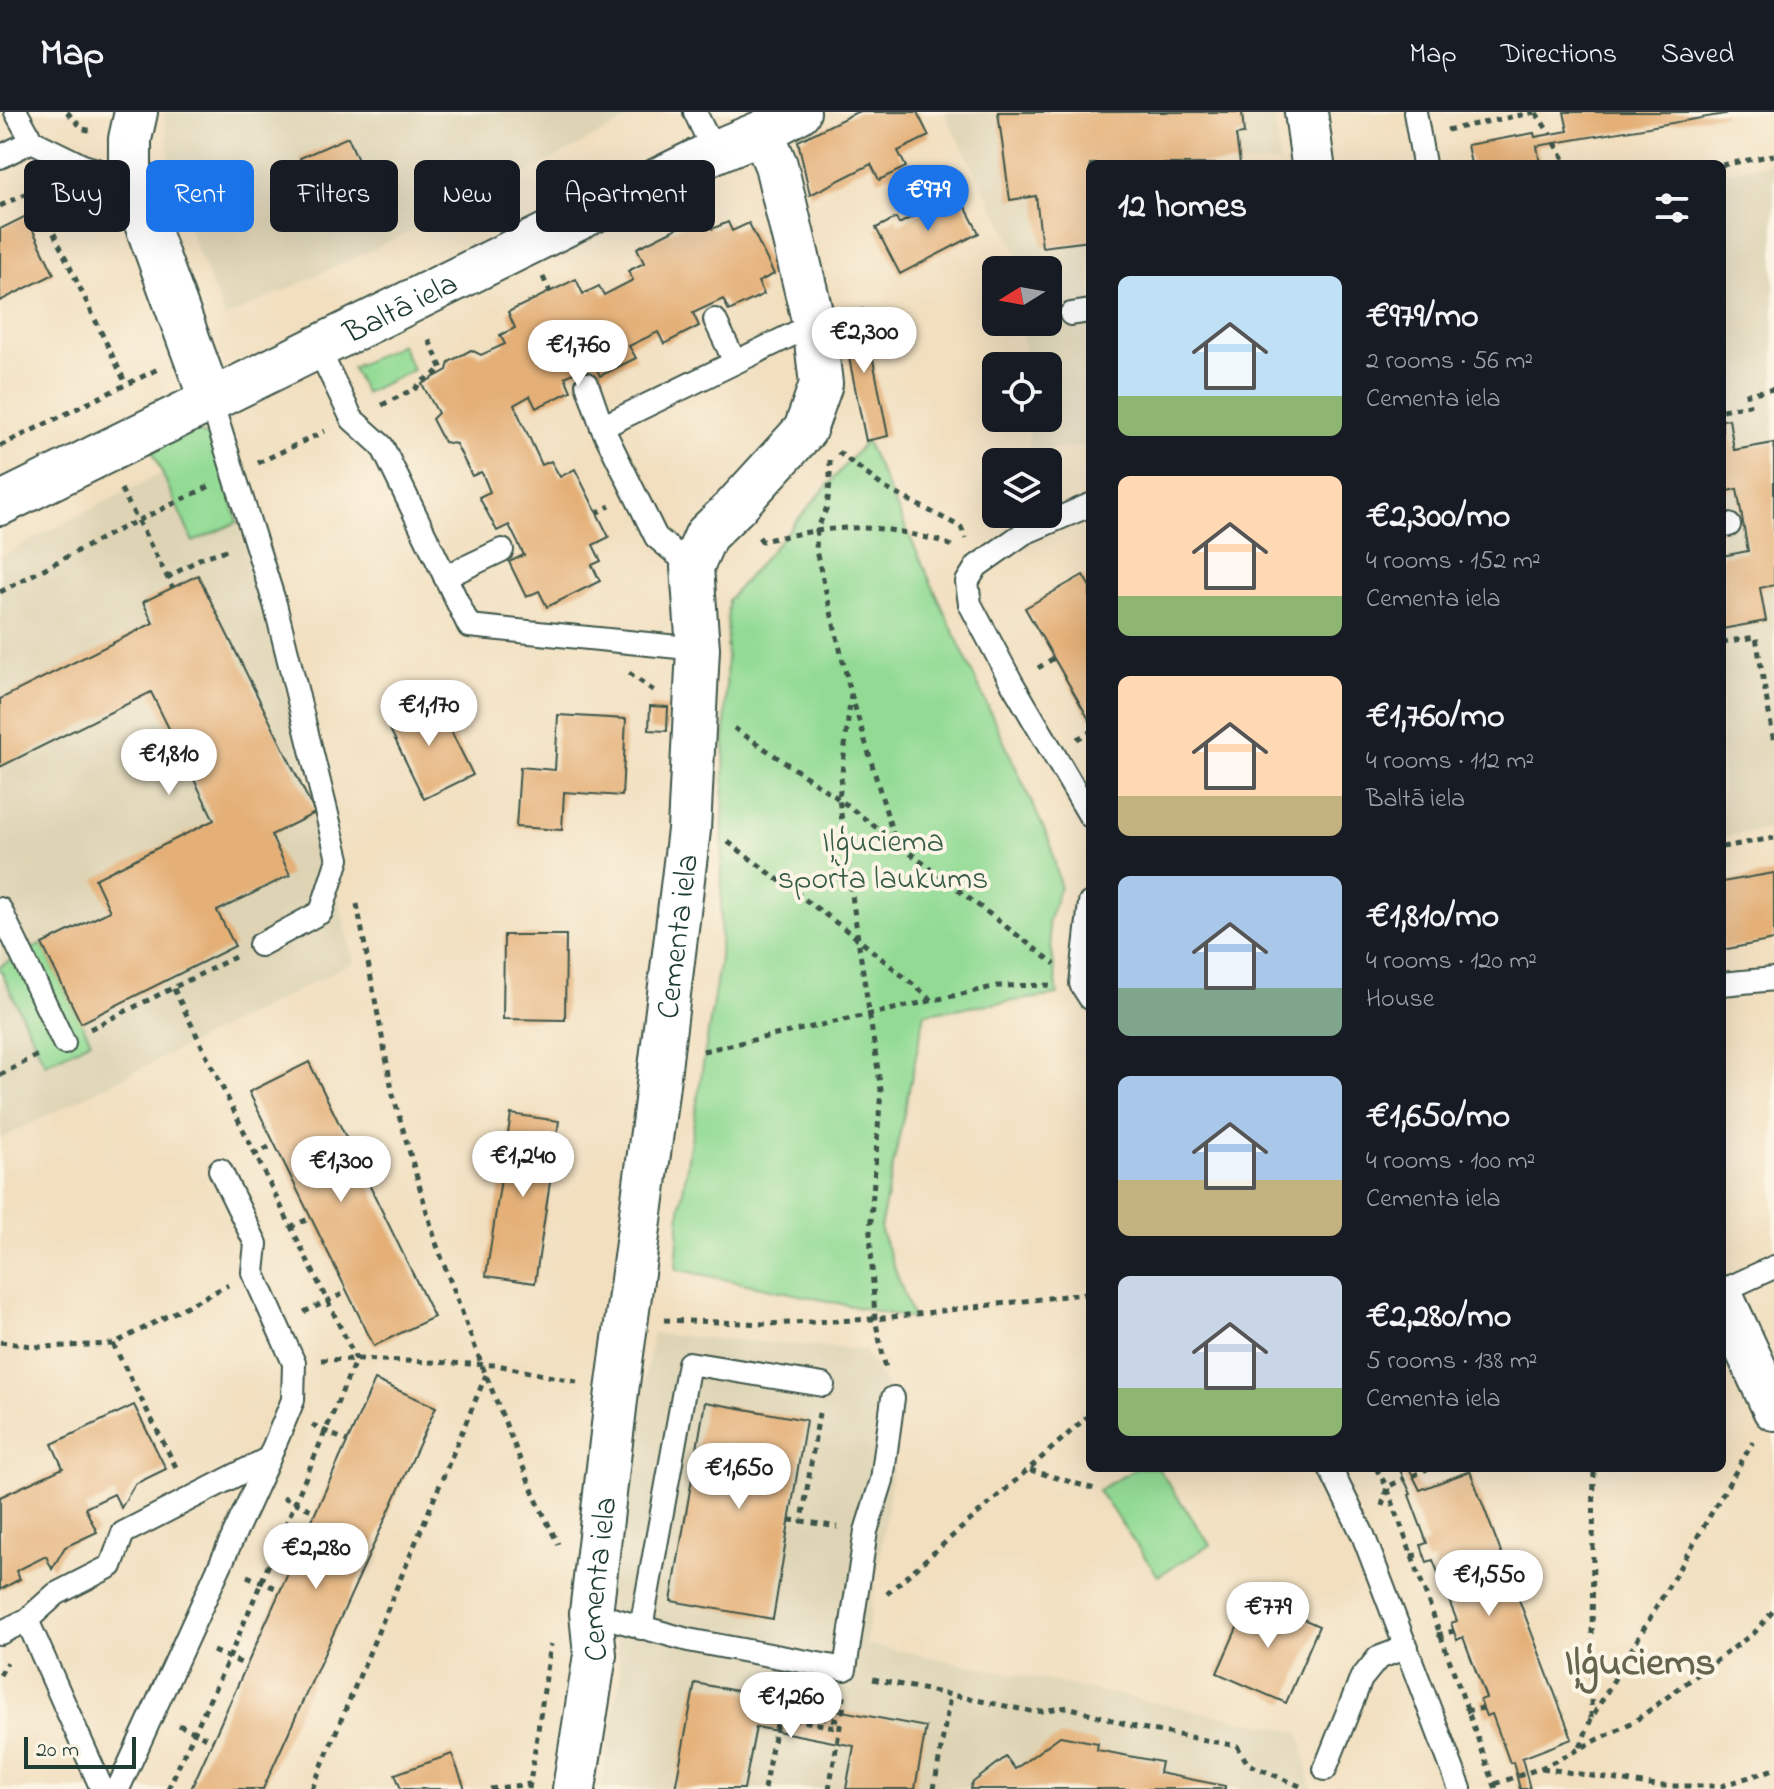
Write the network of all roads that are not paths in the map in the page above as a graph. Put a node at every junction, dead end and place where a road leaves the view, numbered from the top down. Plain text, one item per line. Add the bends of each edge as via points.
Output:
1 (16, 112) edge
2 (136, 112) edge
3 (695, 112) edge
4 (799, 112) edge
5 (1306, 112) edge
6 (1415, 112) edge
7 (762, 132) junction
8 (32, 141) junction
9 (714, 152) junction
10 (0, 157) edge
11 (71, 160) edge
12 (130, 160) edge
13 (1312, 160) edge
14 (1423, 160) edge
15 (130, 180) edge
16 (715, 320) dead end
17 (814, 324) junction
18 (318, 348) junction
19 (735, 362) junction
20 (587, 384) dead end
21 (211, 401) junction
22 (602, 427) junction
23 (0, 504) edge
24 (1086, 507) edge
25 (502, 550) dead end
26 (692, 567) junction
27 (445, 577) junction
28 (698, 649) junction
29 (1086, 809) edge
30 (0, 909) edge
31 (260, 945) road end
32 (1774, 979) edge
33 (1726, 984) edge
34 (64, 1043) road end
35 (220, 1170) dead end
36 (1774, 1267) edge
37 (1726, 1289) edge
38 (1726, 1309) edge
39 (823, 1385) road end
40 (893, 1398) road end
41 (1765, 1424) edge
42 (269, 1458) junction
43 (1332, 1472) edge
44 (591, 1613) junction
45 (27, 1620) junction
46 (641, 1628) junction
47 (0, 1633) edge
48 (1407, 1647) junction
49 (1325, 1769) dead end
50 (102, 1789) edge
51 (118, 1789) edge
52 (574, 1789) edge
53 (1460, 1789) edge

1 - 8 lane
2 - 12 street
3 - 9 lane
4 - 7 street, Baltā iela
5 - 13 street
6 - 14 lane
7 - 9 street, Baltā iela
7 - 17 street via 776,165
8 - 10 lane
8 - 11 lane
9 - 18 street, Baltā iela
15 - 21 street
16 - 19 lane
17 - 19 lane
17 - 26 street via 821,384 805,430 706,535
18 - 21 street, Baltā iela
18 - 27 lane via 352,419 382,446
19 - 22 lane
20 - 22 lane
21 - 23 street, Baltā iela
21 - 31 lane via 278,619 338,859 321,912
22 - 26 lane via 656,537
24 - 29 lane via 1024,533 977,566 967,582 970,604
25 - 27 lane
26 - 28 street, Cementa iela
27 - 28 lane via 469,626
28 - 44 street, Cementa iela via 689,830
30 - 34 lane
32 - 33 lane
35 - 42 lane via 256,1244 253,1272 294,1363 293,1400
36 - 37 lane
38 - 41 street
39 - 46 lane via 689,1363
40 - 46 lane via 845,1669
42 - 45 lane via 123,1533 111,1566 56,1594
42 - 51 lane
43 - 48 lane
44 - 46 lane
44 - 52 street, Cementa iela via 595,1655
45 - 47 lane
45 - 50 lane
48 - 49 lane via 1378,1658 1361,1679
48 - 53 lane

